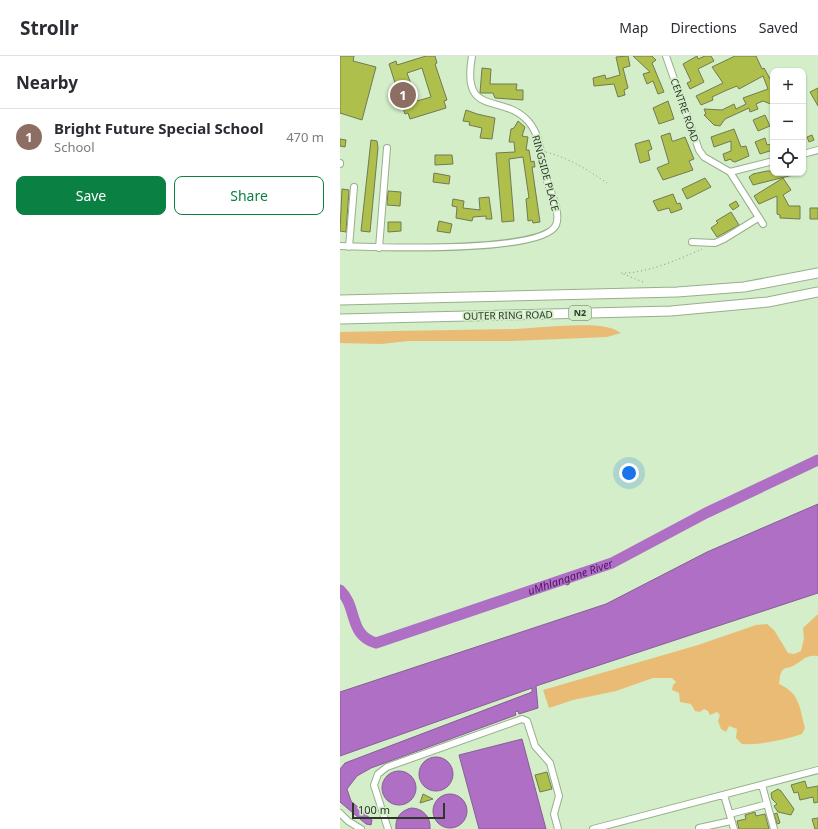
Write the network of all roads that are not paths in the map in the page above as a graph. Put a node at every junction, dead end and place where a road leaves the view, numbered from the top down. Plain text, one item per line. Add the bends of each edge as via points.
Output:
1 (472, 56) edge
2 (666, 56) edge
3 (387, 148) dead end
4 (818, 150) edge
5 (806, 153) edge
6 (770, 162) edge
7 (730, 172) junction
8 (354, 187) dead end
9 (758, 218) junction
10 (763, 224) dead end
11 (692, 242) dead end
12 (340, 246) edge
13 (350, 247) junction
14 (379, 248) junction
15 (818, 273) edge
16 (818, 292) edge
17 (340, 300) edge
18 (340, 319) edge
19 (818, 770) edge
20 (762, 785) junction
21 (724, 795) junction
22 (767, 804) junction
23 (340, 813) edge
24 (731, 818) junction
25 (698, 828) edge
26 (361, 829) edge
27 (388, 829) edge
28 (558, 829) edge
29 (593, 829) edge
30 (734, 829) edge
31 (774, 829) edge

1 - 14 street, RINGSIDE PLACE via 469,78 474,93 488,103 522,116 536,132 544,174 558,217 556,225 537,238 523,241 446,248
2 - 7 street, CENTRE ROAD via 699,150 704,157
3 - 14 street
4 - 5 street
6 - 7 street
7 - 9 street, CENTRE ROAD
8 - 13 street
9 - 10 street, CENTRE ROAD
9 - 11 street via 715,243
12 - 13 street, RINGSIDE PLACE
13 - 14 street, RINGSIDE PLACE
15 - 17 highway, OUTER RING ROAD / N2 via 744,287 678,292
16 - 18 highway, OUTER RING ROAD / N2 via 768,302 671,311
19 - 20 street
20 - 21 street
20 - 22 street
21 - 24 street
21 - 29 street
22 - 24 street
22 - 31 street
23 - 26 street
24 - 25 street
24 - 30 street
27 - 28 street via 374,785 375,779 382,771 430,751 522,719 527,721 535,746 550,763 559,796 554,814

